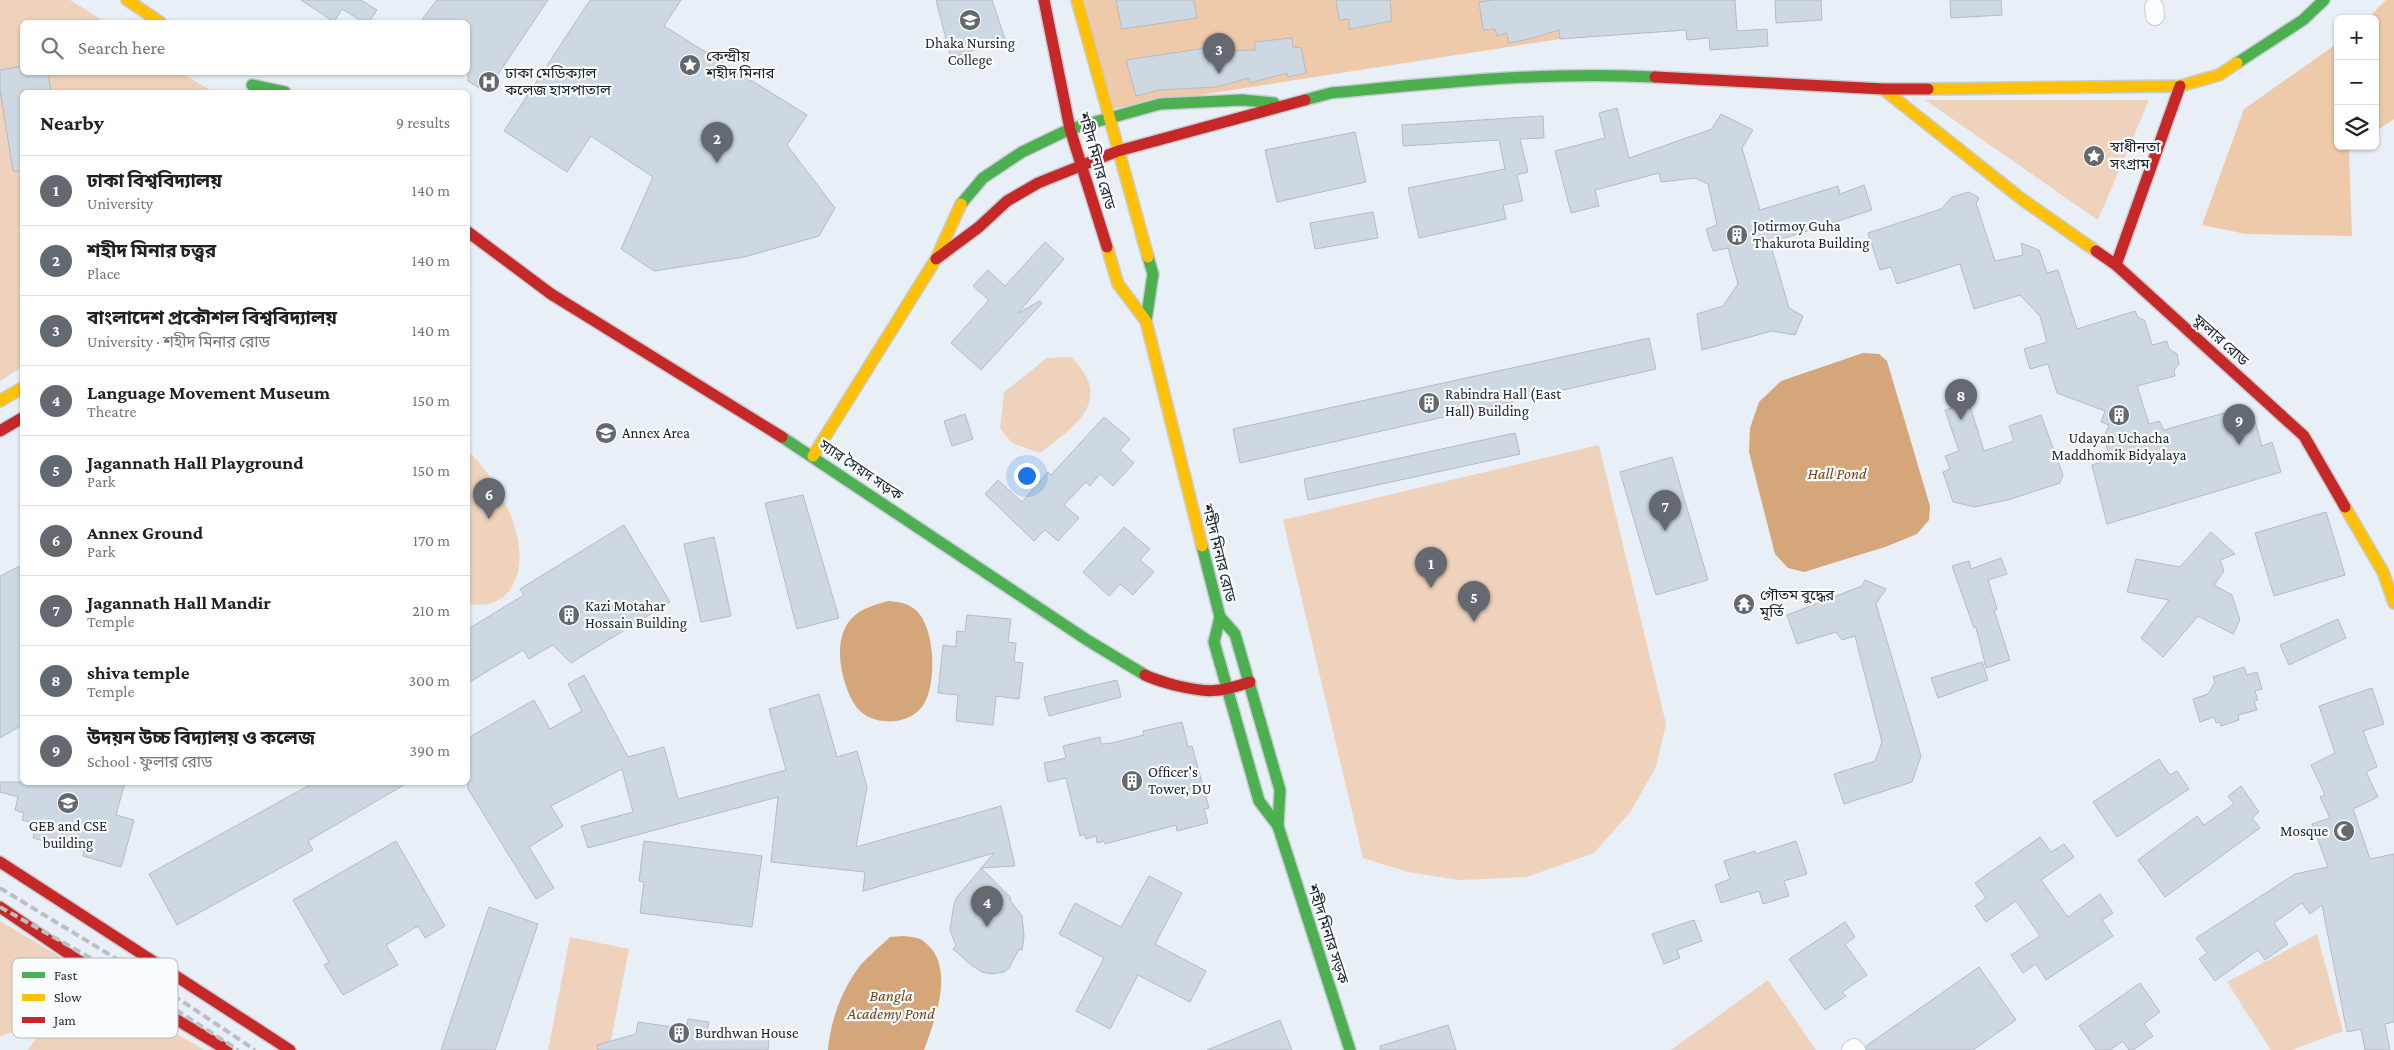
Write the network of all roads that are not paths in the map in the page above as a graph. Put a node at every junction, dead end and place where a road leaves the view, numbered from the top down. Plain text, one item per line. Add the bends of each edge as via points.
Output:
1 (127, 0) edge
2 (1044, 0) edge
3 (1077, 0) edge
4 (2324, 0) edge
5 (157, 20) edge
6 (240, 76) dead end
7 (2180, 86) junction
8 (255, 88) edge
9 (1884, 89) junction
10 (270, 90) edge
11 (1286, 104) junction
12 (1109, 117) junction
13 (1070, 130) junction
14 (1118, 152) junction
15 (1081, 165) junction
16 (470, 233) edge
17 (936, 259) junction
18 (2116, 265) junction
19 (1146, 321) junction
20 (20, 389) edge
21 (0, 401) edge
22 (20, 419) edge
23 (0, 431) edge
24 (813, 456) junction
25 (2394, 603) edge
26 (1220, 617) junction
27 (1250, 682) junction
28 (1227, 690) junction
29 (1278, 826) junction
30 (0, 862) edge
31 (0, 907) edge
32 (75, 958) edge
33 (148, 958) edge
34 (178, 977) edge
35 (178, 1020) edge
36 (227, 1050) edge
37 (290, 1050) edge
38 (1350, 1050) edge
39 (1851, 1050) edge
40 (1856, 1050) edge

1 - 5 main road
2 - 13 main road, শহীদ মিনার রোড
3 - 12 main road, শহীদ মিনার রোড
4 - 7 main road via 2303,20 2219,75
6 - 8 main road
7 - 9 main road
7 - 18 main road
8 - 10 main road
9 - 11 main road via 1684,77 1490,78 1331,93
9 - 18 main road, ফুলার রোড via 2023,200
11 - 12 main road via 1242,100 1160,104
11 - 14 main road
12 - 13 main road
12 - 14 main road, শহীদ মিনার রোড
13 - 15 main road, শহীদ মিনার রোড
13 - 17 main road via 1022,152 983,178 958,207
14 - 15 main road
14 - 19 main road, শহীদ মিনার রোড via 1154,274
15 - 17 main road via 1038,183 1007,201
15 - 19 main road, শহীদ মিনার রোড via 1118,284
16 - 24 main road, স্যার সৈয়দ সড়ক via 551,294
17 - 24 main road
18 - 25 main road, ফুলার রোড via 2304,436 2383,572
19 - 26 main road, শহীদ মিনার রোড
20 - 21 main road
22 - 23 main road
24 - 28 main road, স্যার সৈয়দ সড়ক via 1079,634 1154,680 1203,692
26 - 27 main road, শহীদ মিনার রোড via 1235,634
26 - 28 main road, শহীদ মিনার রোড via 1214,642
27 - 28 main road, স্যার সৈয়দ সড়ক
27 - 29 main road, শহীদ মিনার সড়ক via 1280,790
28 - 29 main road, শহীদ মিনার সড়ক via 1259,801
29 - 38 main road, শহীদ মিনার সড়ক
30 - 33 main road
31 - 32 main road
34 - 37 main road
35 - 36 main road
39 - 40 street

